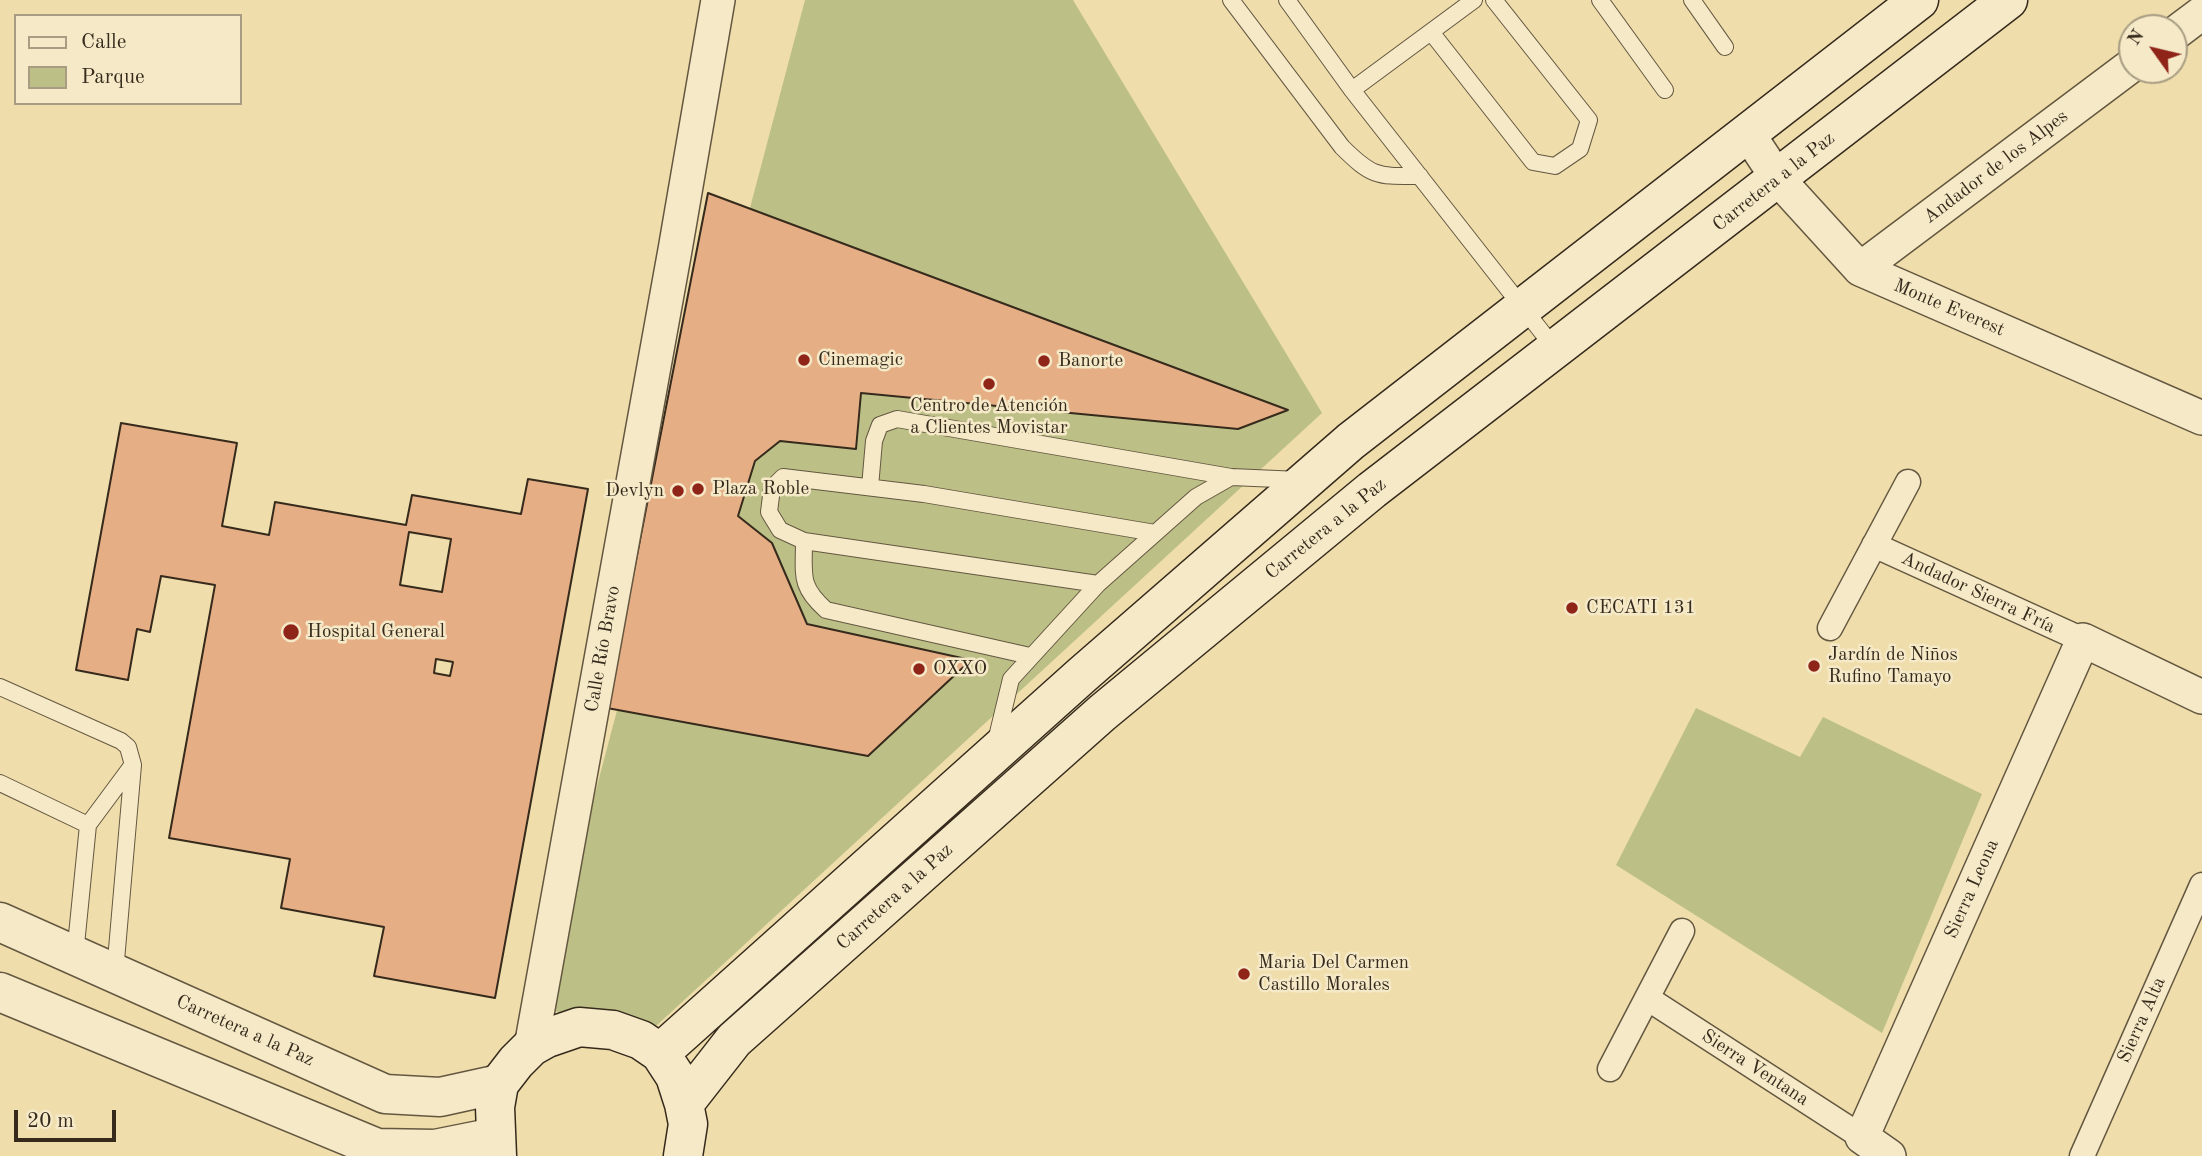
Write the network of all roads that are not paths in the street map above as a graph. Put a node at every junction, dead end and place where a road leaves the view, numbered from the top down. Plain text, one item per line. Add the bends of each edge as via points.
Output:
1 (718, 0) edge
2 (1231, 0) edge
3 (1287, 0) edge
4 (1474, 0) edge
5 (1494, 0) edge
6 (1600, 0) edge
7 (1692, 0) edge
8 (1919, 0) edge
9 (2008, 0) edge
10 (1431, 32) junction
11 (1724, 47) dead end
12 (2118, 76) edge
13 (1352, 90) junction
14 (1665, 90) dead end
15 (1747, 132) junction
16 (1420, 176) junction
17 (1778, 178) junction
18 (1860, 269) junction
19 (1522, 307) junction
20 (1556, 349) junction
21 (2202, 418) edge
22 (1231, 477) junction
23 (1306, 480) junction
24 (1908, 482) dead end
25 (870, 487) junction
26 (1154, 533) junction
27 (804, 541) junction
28 (1874, 545) junction
29 (1098, 584) junction
30 (1830, 628) dead end
31 (2082, 640) junction
32 (1030, 656) junction
33 (0, 687) edge
34 (2202, 697) edge
35 (993, 754) junction
36 (133, 765) junction
37 (0, 783) edge
38 (88, 825) junction
39 (2202, 885) edge
40 (0, 922) edge
41 (1682, 931) dead end
42 (75, 955) junction
43 (115, 972) junction
44 (0, 992) edge
45 (1647, 998) junction
46 (531, 1047) junction
47 (660, 1053) junction
48 (1610, 1069) dead end
49 (499, 1084) junction
50 (684, 1104) junction
51 (1862, 1137) junction
52 (496, 1147) edge
53 (683, 1156) edge
54 (1889, 1156) edge
55 (2082, 1156) edge

1 - 46 street, Calle Río Bravo
2 - 16 lane via 1342,147 1363,168 1384,176
3 - 13 lane
4 - 10 lane
5 - 10 lane via 1590,120 1580,149 1556,166 1533,162
6 - 14 lane
7 - 11 lane
8 - 15 main road
9 - 17 main road, Carretera a la Paz
10 - 13 lane
12 - 18 street, Andador de los Alpes
13 - 16 lane
15 - 17 street, Monte Everest
15 - 19 main road
16 - 19 lane
17 - 18 street, Monte Everest
17 - 20 main road, Carretera a la Paz
18 - 21 street, Monte Everest
19 - 20 lane
19 - 23 main road
20 - 50 main road, Carretera a la Paz via 1372,490 1102,713 734,1040
22 - 23 lane
22 - 25 lane via 897,419 880,425 874,440
22 - 26 lane via 1196,497
23 - 35 main road
24 - 28 street
25 - 26 lane
25 - 27 lane via 783,477 772,488 769,512 780,530
26 - 29 lane
27 - 29 lane
27 - 32 lane via 804,582 826,610
28 - 30 street
28 - 31 street, Andador Sierra Fría
29 - 32 lane
31 - 34 street
31 - 51 street, Sierra Leona
32 - 35 lane via 1011,678
33 - 36 lane via 121,741 128,747
35 - 47 main road
36 - 38 lane
36 - 43 lane
37 - 38 lane
38 - 42 lane
39 - 55 street, Sierra Alta
40 - 42 main road, Carretera a la Paz
41 - 45 street
42 - 43 main road, Carretera a la Paz
43 - 49 main road, Carretera a la Paz via 385,1094 440,1097
44 - 52 main road via 377,1148
45 - 48 street
45 - 51 street, Sierra Ventana
46 - 47 main road via 579,1027 613,1030
46 - 49 main road
47 - 50 main road via 676,1076
49 - 52 main road
50 - 53 main road via 688,1124
51 - 54 street

